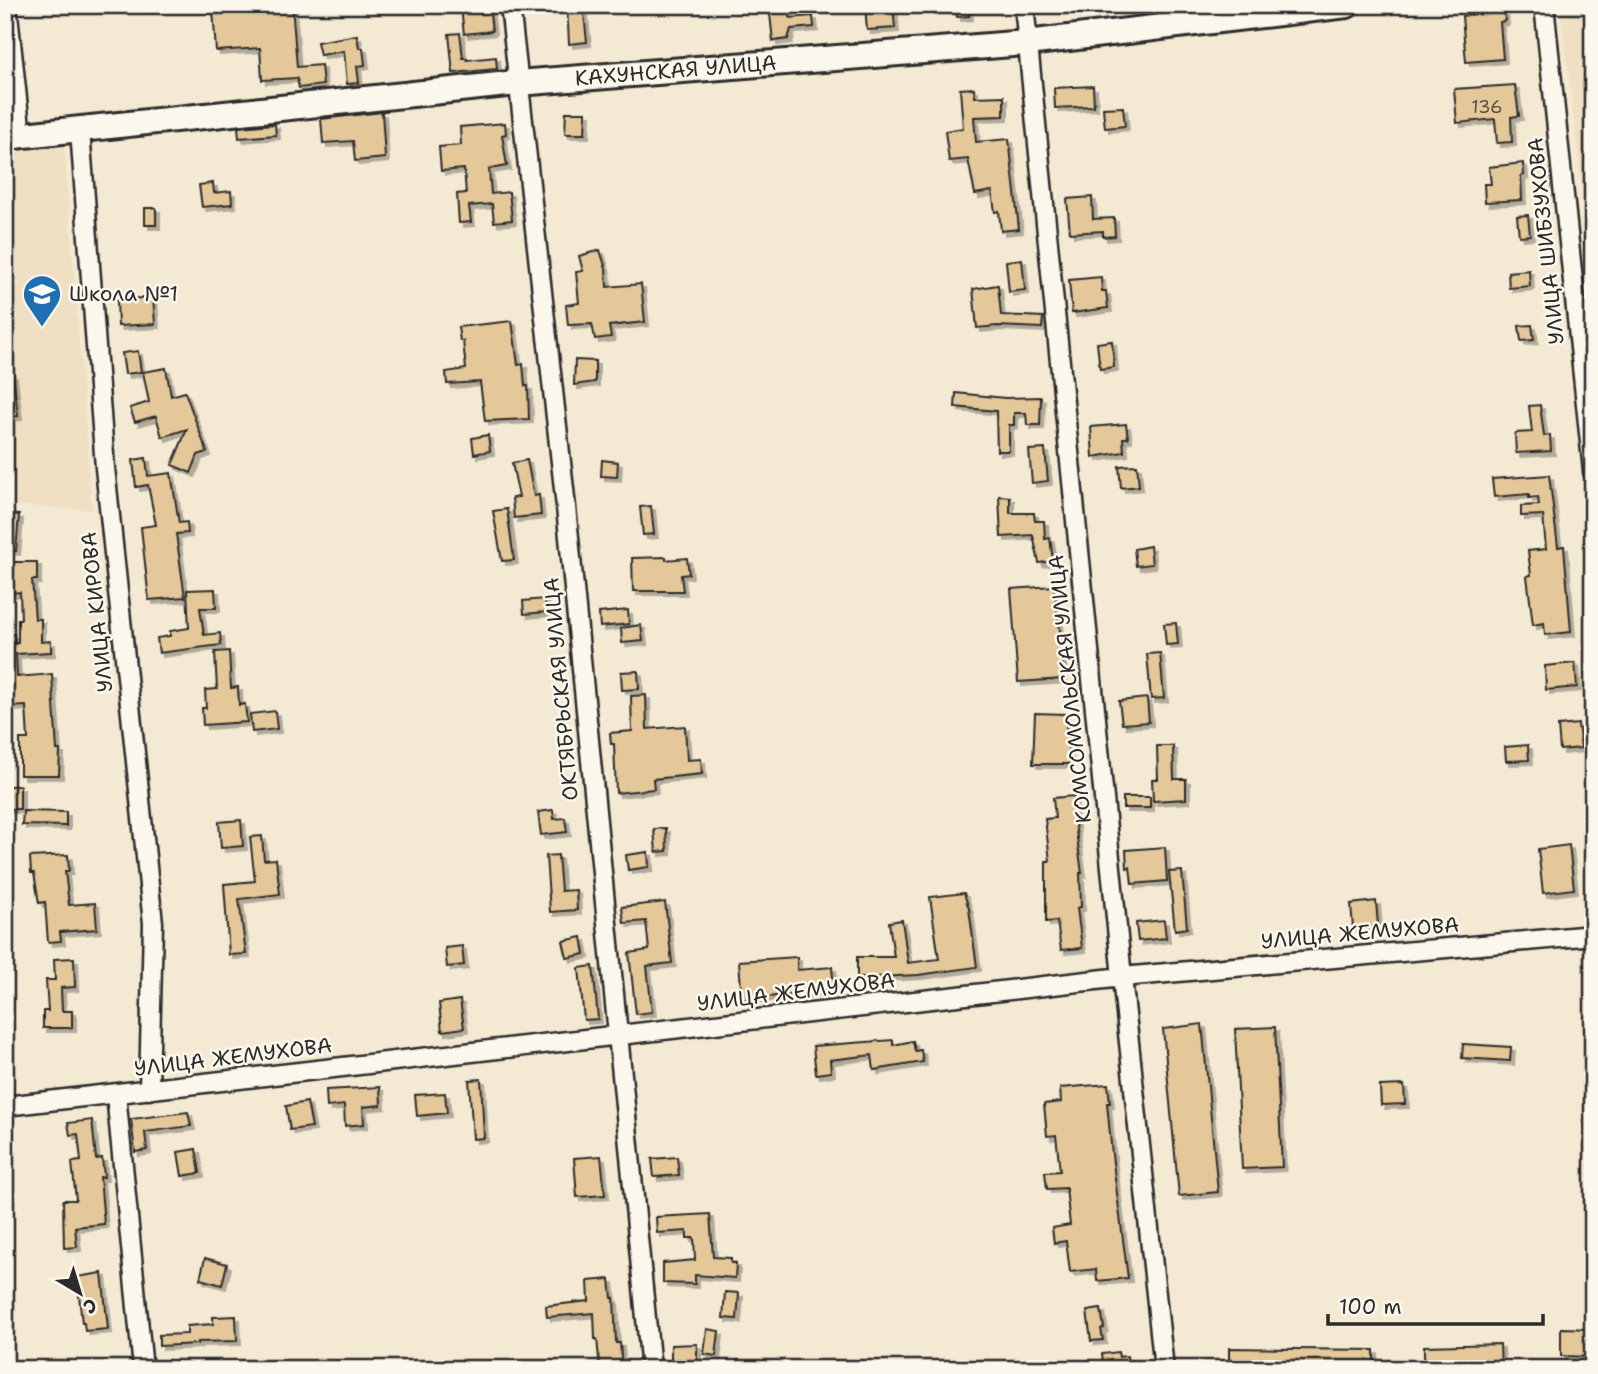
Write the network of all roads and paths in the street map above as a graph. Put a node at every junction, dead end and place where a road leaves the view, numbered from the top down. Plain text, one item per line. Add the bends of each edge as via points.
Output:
1 (7, 5) edge
2 (510, 5) edge
3 (1024, 5) edge
4 (1348, 5) edge
5 (1544, 5) edge
6 (1027, 43) junction
7 (518, 83) junction
8 (80, 130) junction
9 (13, 137) edge
10 (1593, 471) edge
11 (1593, 935) edge
12 (1122, 977) junction
13 (617, 1036) junction
14 (149, 1090) junction
15 (116, 1094) junction
16 (5, 1106) edge
17 (143, 1369) edge
18 (651, 1369) edge
19 (1164, 1369) edge

1 - 9 street
2 - 7 street, ОКТЯБРЬСКАЯ УЛИЦА
3 - 6 street, КОМСОМОЛЬСКАЯ УЛИЦА
4 - 6 street, КАХУНСКАЯ УЛИЦА
5 - 10 street, УЛИЦА ШИБЗУХОВА
6 - 7 street, КАХУНСКАЯ УЛИЦА
6 - 12 street, КОМСОМОЛЬСКАЯ УЛИЦА
7 - 8 street, КАХУНСКАЯ УЛИЦА
7 - 13 street, ОКТЯБРЬСКАЯ УЛИЦА via 565,493
8 - 9 street, КАХУНСКАЯ УЛИЦА
8 - 14 street, УЛИЦА КИРОВА via 105,468 153,923
11 - 12 street, УЛИЦА ЖЕМУХОВА
12 - 13 street, УЛИЦА ЖЕМУХОВА
12 - 19 street, КОМСОМОЛЬСКАЯ УЛИЦА
13 - 14 street, УЛИЦА ЖЕМУХОВА
13 - 18 street, ОКТЯБРЬСКАЯ УЛИЦА
14 - 15 street, УЛИЦА ЖЕМУХОВА
15 - 16 street, УЛИЦА ЖЕМУХОВА
15 - 17 street

